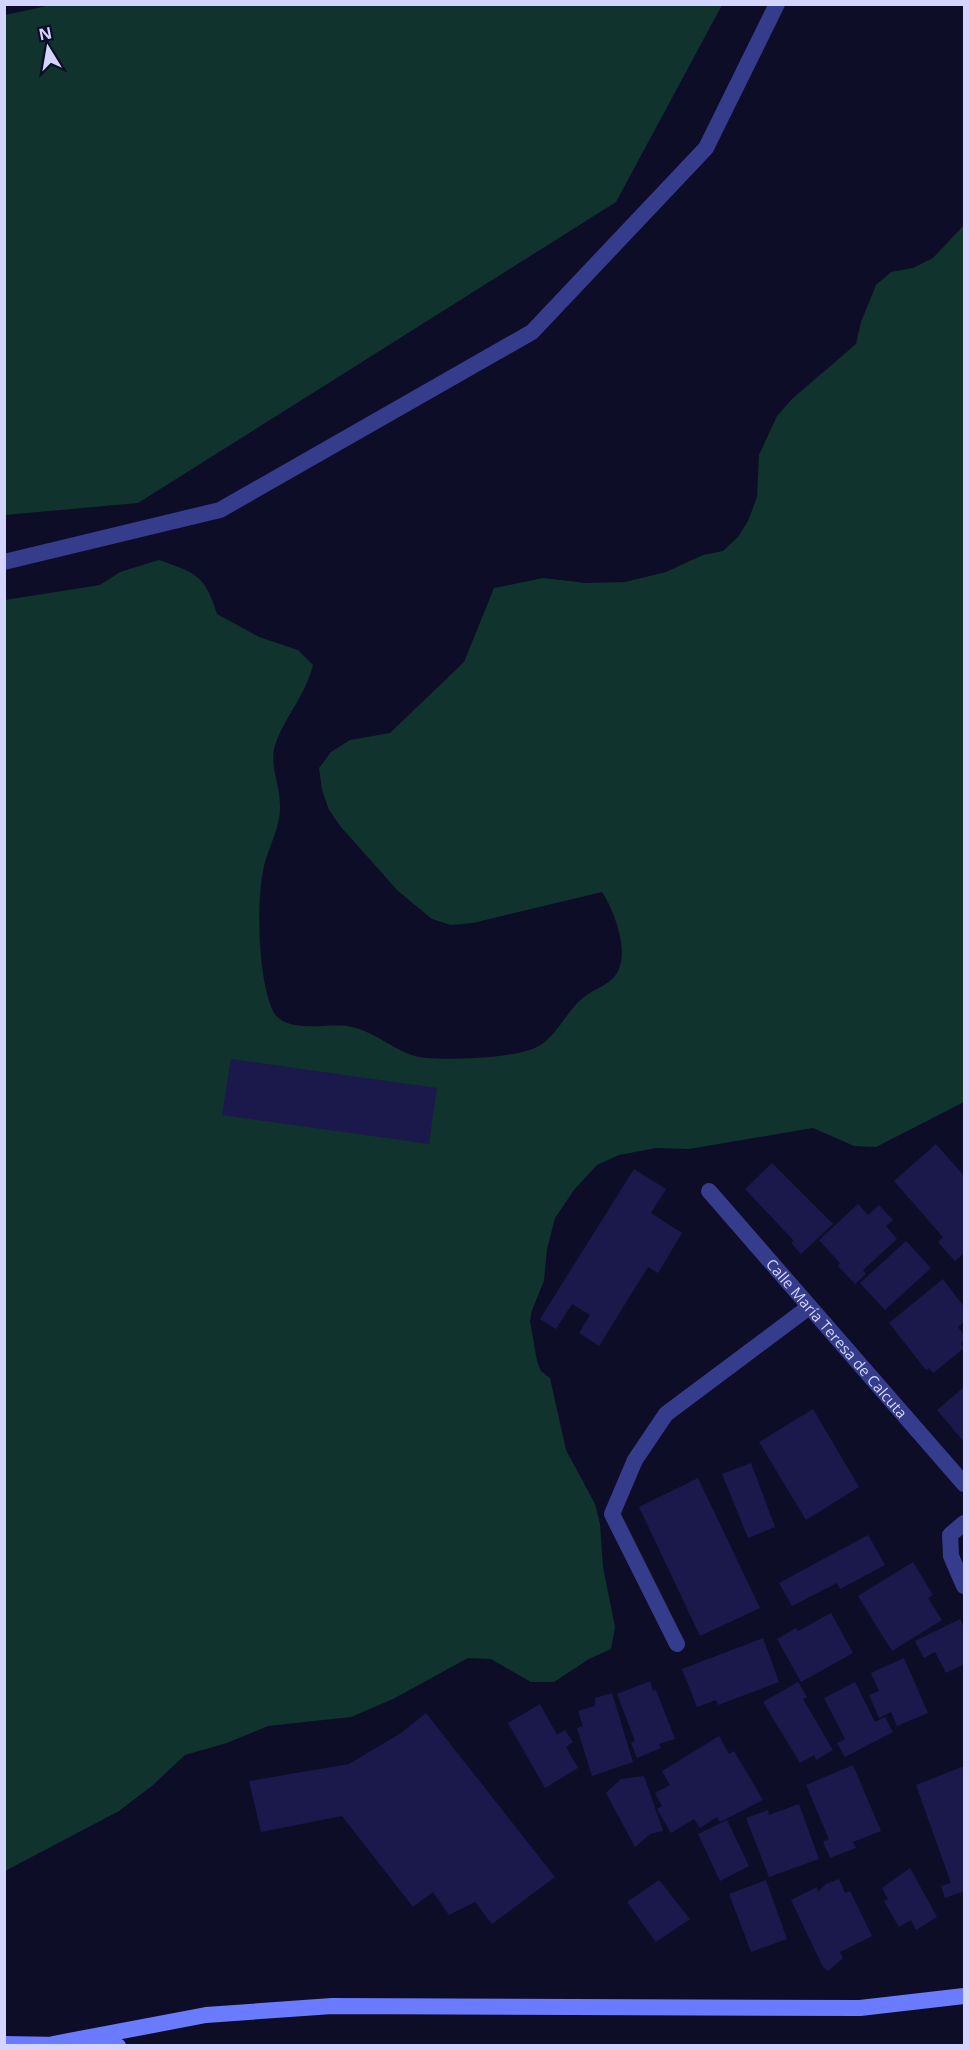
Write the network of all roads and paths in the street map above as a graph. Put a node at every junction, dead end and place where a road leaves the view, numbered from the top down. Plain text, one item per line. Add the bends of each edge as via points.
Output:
1 (777, 4) edge
2 (4, 562) edge
3 (709, 1191) dead end
4 (809, 1307) junction
5 (964, 1484) edge
6 (964, 1522) edge
7 (964, 1587) edge
8 (677, 1644) dead end
9 (964, 1996) edge
10 (4, 2044) edge
11 (53, 2044) edge
12 (118, 2046) edge

1 - 2 street via 706,148 532,332 220,510
3 - 4 street, Calle María Teresa de Calcuta
4 - 5 street, Calle María Teresa de Calcuta
4 - 8 street via 666,1414 635,1460 612,1514
6 - 7 street via 950,1535 951,1556
9 - 11 main road via 860,2008 332,2006 206,2015
10 - 11 main road
11 - 12 main road

